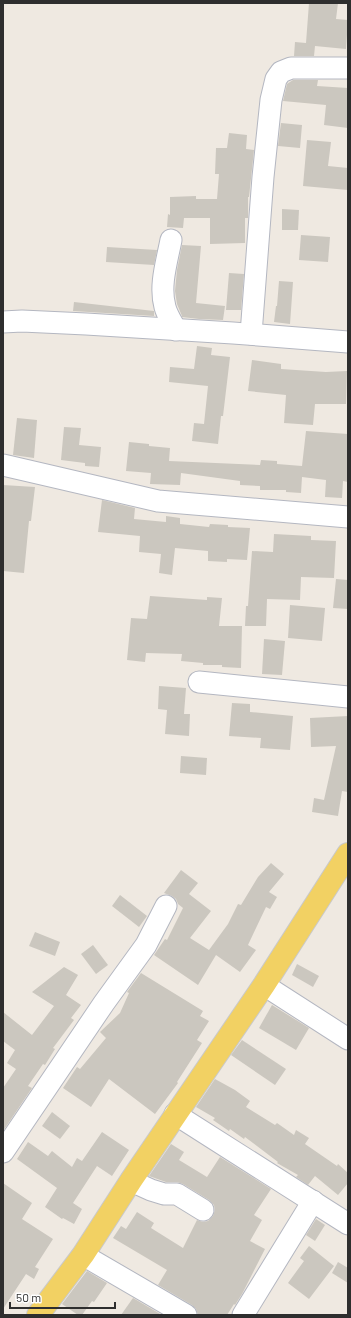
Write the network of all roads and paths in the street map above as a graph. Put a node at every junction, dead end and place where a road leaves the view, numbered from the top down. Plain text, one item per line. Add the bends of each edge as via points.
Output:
1 (348, 68) edge
2 (171, 240) dead end
3 (3, 322) edge
4 (176, 330) junction
5 (251, 334) junction
6 (348, 342) edge
7 (3, 464) edge
8 (348, 517) edge
9 (199, 682) dead end
10 (348, 696) edge
11 (348, 855) edge
12 (166, 906) dead end
13 (264, 985) junction
14 (348, 1039) edge
15 (175, 1114) junction
16 (3, 1152) edge
17 (132, 1178) junction
18 (313, 1201) junction
19 (204, 1210) dead end
20 (348, 1224) edge
21 (83, 1255) junction
22 (177, 1313) edge
23 (38, 1315) edge
24 (243, 1315) edge

1 - 5 street via 291,68 281,72 276,79 271,100 263,177
2 - 4 street via 163,293 165,306
3 - 4 street
4 - 5 street
5 - 6 street
7 - 8 street via 158,501
9 - 10 street
11 - 13 main road
12 - 16 street via 146,945
13 - 14 street
13 - 15 main road
15 - 17 main road
15 - 18 street
17 - 19 street via 151,1190 177,1194
17 - 21 main road
18 - 20 street
18 - 24 street
21 - 22 street
21 - 23 main road

